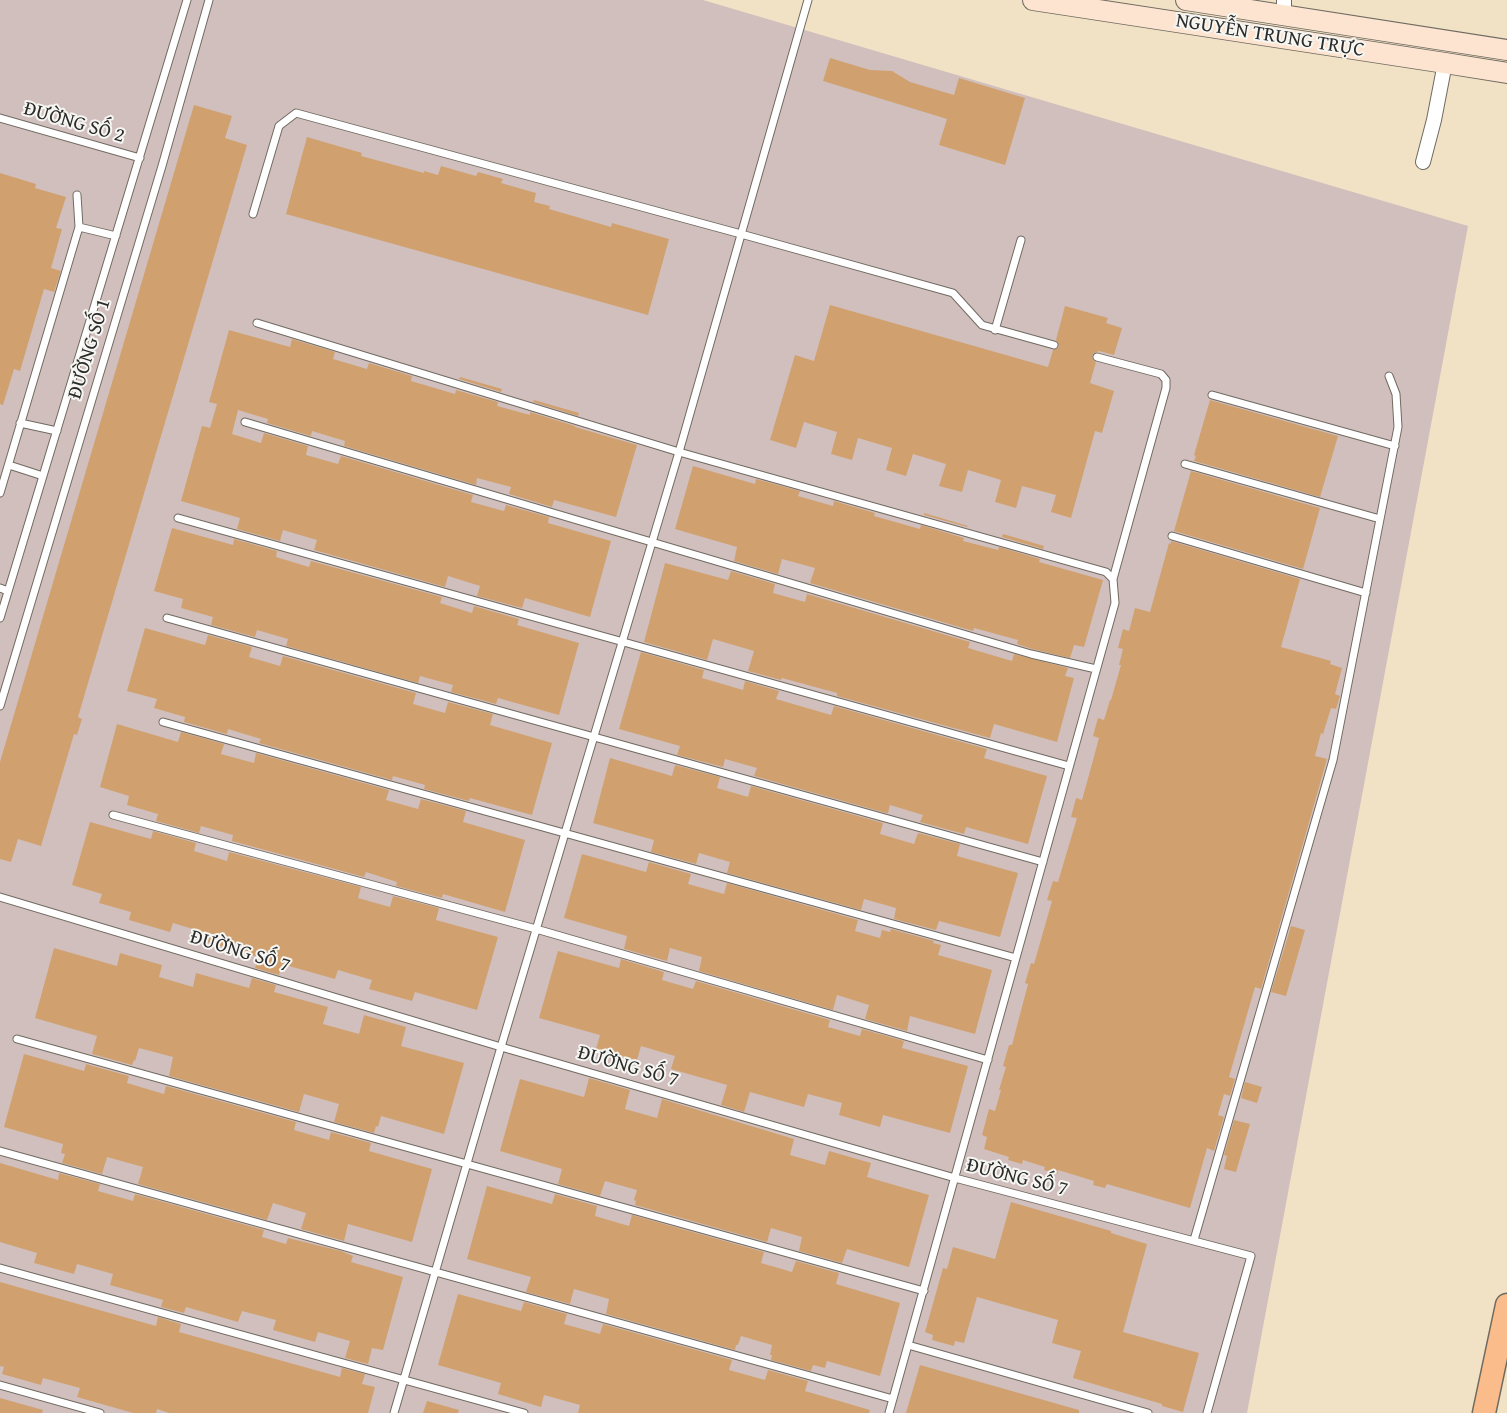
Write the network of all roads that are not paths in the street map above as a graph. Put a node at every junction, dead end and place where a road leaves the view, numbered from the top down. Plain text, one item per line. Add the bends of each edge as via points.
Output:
1 (187, 0) edge
2 (209, 0) edge
3 (808, 0) edge
4 (1033, 0) edge
5 (1186, 0) edge
6 (1284, 7) edge
7 (1507, 50) edge
8 (1445, 63) junction
9 (1507, 74) edge
10 (0, 118) edge
11 (140, 158) junction
12 (1423, 162) dead end
13 (78, 195) dead end
14 (253, 214) dead end
15 (79, 227) junction
16 (741, 234) junction
17 (116, 236) junction
18 (1021, 240) dead end
19 (257, 323) dead end
20 (995, 330) junction
21 (1054, 345) dead end
22 (1097, 357) dead end
23 (1389, 376) dead end
24 (1212, 395) dead end
25 (245, 422) dead end
26 (20, 424) junction
27 (57, 432) junction
28 (1395, 446) junction
29 (679, 452) junction
30 (1185, 464) dead end
31 (9, 465) junction
32 (43, 476) junction
33 (0, 493) edge
34 (178, 518) dead end
35 (1380, 519) junction
36 (1172, 536) dead end
37 (652, 542) junction
38 (1113, 579) junction
39 (0, 588) edge
40 (8, 591) junction
41 (1366, 593) junction
42 (0, 618) edge
43 (167, 618) dead end
44 (622, 641) junction
45 (1096, 669) junction
46 (0, 706) edge
47 (163, 722) dead end
48 (593, 737) junction
49 (1069, 766) junction
50 (113, 815) dead end
51 (565, 833) junction
52 (1043, 862) junction
53 (0, 897) edge
54 (536, 929) junction
55 (1016, 958) junction
56 (17, 1039) dead end
57 (501, 1047) junction
58 (988, 1060) junction
59 (0, 1150) edge
60 (467, 1164) junction
61 (955, 1178) junction
62 (1194, 1240) junction
63 (0, 1268) edge
64 (435, 1272) junction
65 (924, 1291) junction
66 (1507, 1305) edge
67 (908, 1345) junction
68 (404, 1380) junction
69 (0, 1385) edge
70 (893, 1399) junction
71 (100, 1413) edge
72 (394, 1413) edge
73 (524, 1413) edge
74 (890, 1413) edge
75 (1148, 1413) edge
76 (1207, 1413) edge
77 (1484, 1413) edge

1 - 11 lane, ĐƯỜNG SỐ 1
2 - 46 lane, ĐƯỜNG SỐ 1
3 - 16 lane
4 - 8 main road, NGUYỄN TRUNG TRỰC
5 - 6 main road, NGUYỄN TRUNG TRỰC
6 - 7 main road, NGUYỄN TRUNG TRỰC
8 - 9 main road, NGUYỄN TRUNG TRỰC
8 - 12 street
10 - 11 lane, ĐƯỜNG SỐ 2
11 - 17 lane, ĐƯỜNG SỐ 1
13 - 15 lane
14 - 16 lane via 279,126 296,113
15 - 17 lane
15 - 26 lane
16 - 20 lane via 953,293 974,319
16 - 29 lane
17 - 27 lane, ĐƯỜNG SỐ 1
18 - 20 lane
19 - 29 lane
20 - 21 lane
22 - 38 lane via 1161,374 1166,380
23 - 28 lane via 1396,394 1398,427
24 - 28 lane
25 - 37 lane
26 - 27 lane
26 - 31 lane
27 - 32 lane, ĐƯỜNG SỐ 1
28 - 35 lane
29 - 37 lane
29 - 38 lane via 1106,572
30 - 35 lane
31 - 32 lane
31 - 33 lane
32 - 40 lane, ĐƯỜNG SỐ 1
34 - 44 lane
35 - 41 lane
36 - 41 lane
37 - 44 lane
37 - 45 lane via 1031,654
38 - 45 lane via 1115,603
39 - 40 lane
40 - 42 lane, ĐƯỜNG SỐ 1
41 - 62 lane via 1333,760
43 - 48 lane
44 - 48 lane
44 - 49 lane
45 - 49 lane
47 - 51 lane
48 - 51 lane
48 - 52 lane
49 - 52 lane
50 - 54 lane
51 - 54 lane
51 - 55 lane
52 - 55 lane
53 - 57 lane, ĐƯỜNG SỐ 7
54 - 57 lane
54 - 58 lane
55 - 58 lane
56 - 60 lane
57 - 60 lane
57 - 61 lane, ĐƯỜNG SỐ 7
58 - 61 lane
59 - 64 lane
60 - 64 lane
60 - 65 lane
61 - 62 lane, ĐƯỜNG SỐ 7
61 - 65 lane
62 - 76 lane, ĐƯỜNG SỐ 7 via 1251,1256
63 - 68 lane
64 - 68 lane
64 - 70 lane
65 - 67 lane
66 - 77 main road
67 - 70 lane
67 - 75 lane
68 - 72 lane
68 - 73 lane
69 - 71 lane
70 - 74 lane

